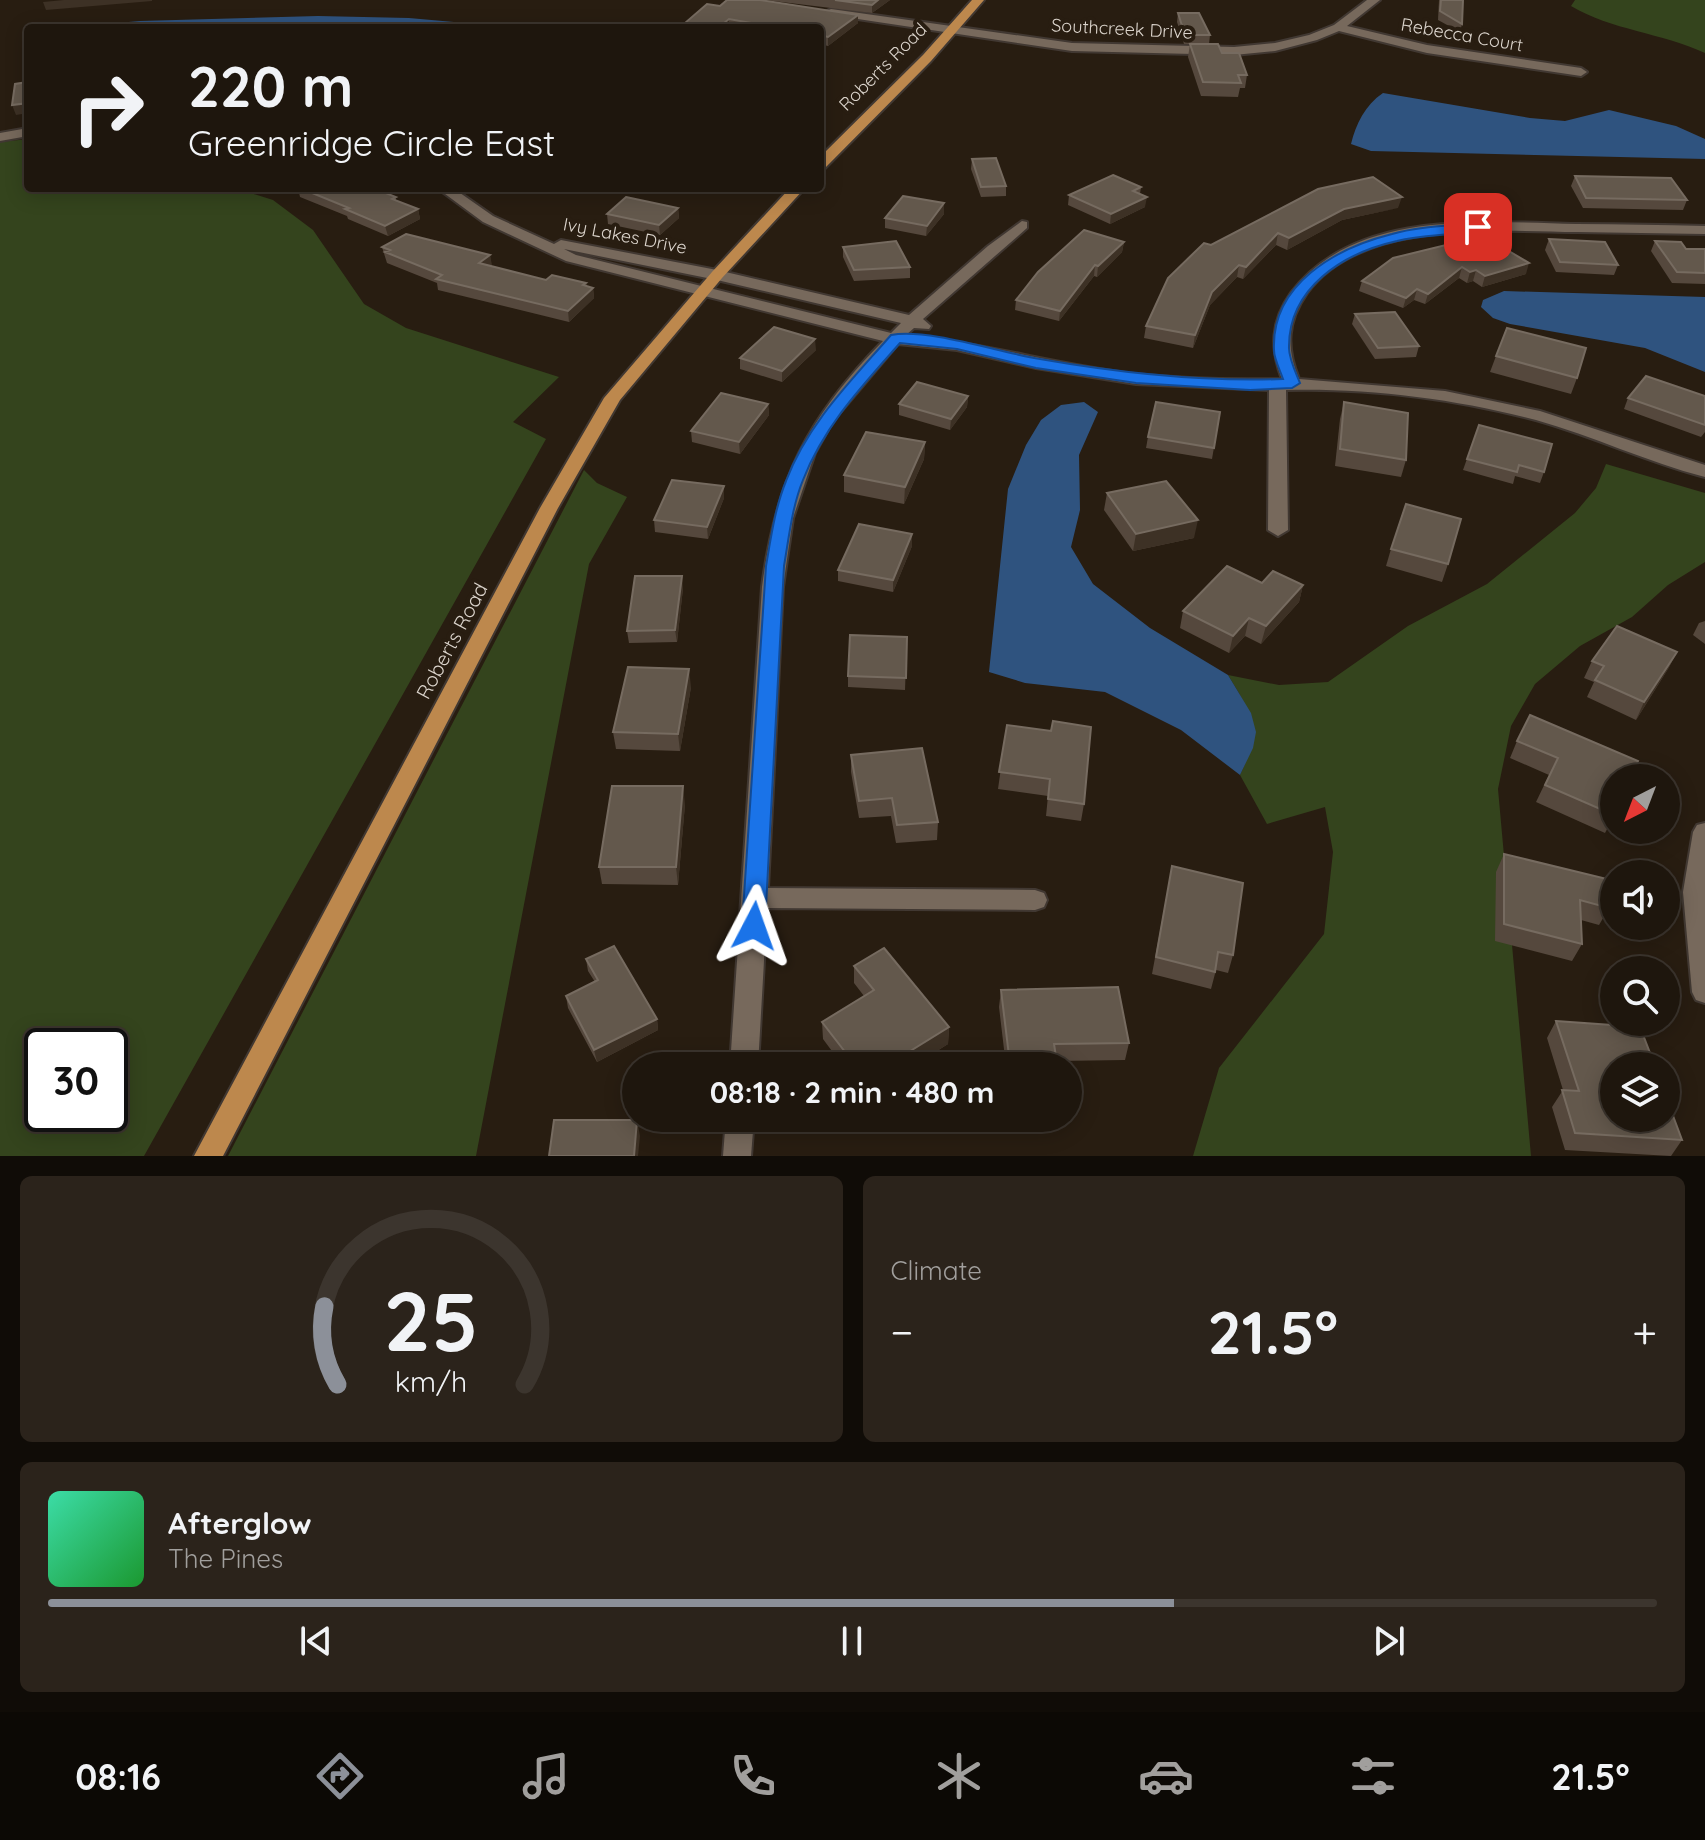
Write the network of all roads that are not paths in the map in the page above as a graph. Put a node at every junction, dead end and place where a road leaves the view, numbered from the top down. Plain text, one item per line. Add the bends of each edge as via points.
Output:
1 (978, 0) edge
2 (1374, 0) edge
3 (813, 10) edge
4 (1338, 27) junction
5 (953, 29) junction
6 (1581, 72) dead end
7 (24, 133) edge
8 (0, 137) edge
9 (824, 161) edge
10 (450, 192) edge
11 (794, 192) edge
12 (1022, 225) dead end
13 (1705, 230) edge
14 (711, 282) junction
15 (915, 321) junction
16 (896, 339) junction
17 (957, 345) junction
18 (1284, 384) junction
19 (1705, 471) edge
20 (1278, 530) dead end
21 (1705, 832) edge
22 (756, 898) junction
23 (1035, 900) dead end
24 (1705, 992) edge
25 (745, 1052) edge
26 (739, 1132) edge
27 (208, 1156) edge
28 (737, 1156) edge

1 - 5 main road, Roberts Road
2 - 4 street, Southcreek Drive
3 - 5 street, Southcreek Drive
4 - 5 street, Southcreek Drive via 1295,44 1234,51 1100,50
4 - 6 street, Rebecca Court via 1427,49
5 - 9 main road, Roberts Road
7 - 8 street
10 - 14 street, Ivy Lakes Drive via 488,219 571,258
11 - 14 main road, Roberts Road
12 - 15 street
13 - 18 street via 1460,228 1395,237 1359,249 1319,271 1294,297 1285,315
14 - 15 street
14 - 16 street
14 - 27 main road, Roberts Road via 613,398 549,508
15 - 16 street
15 - 17 street
16 - 17 street
16 - 22 street via 831,413 807,451 784,517 775,566
17 - 18 street via 1110,376
18 - 19 street via 1399,390 1492,405 1589,430
18 - 20 street
21 - 24 street via 1695,919
22 - 23 street
22 - 25 street
26 - 28 street

